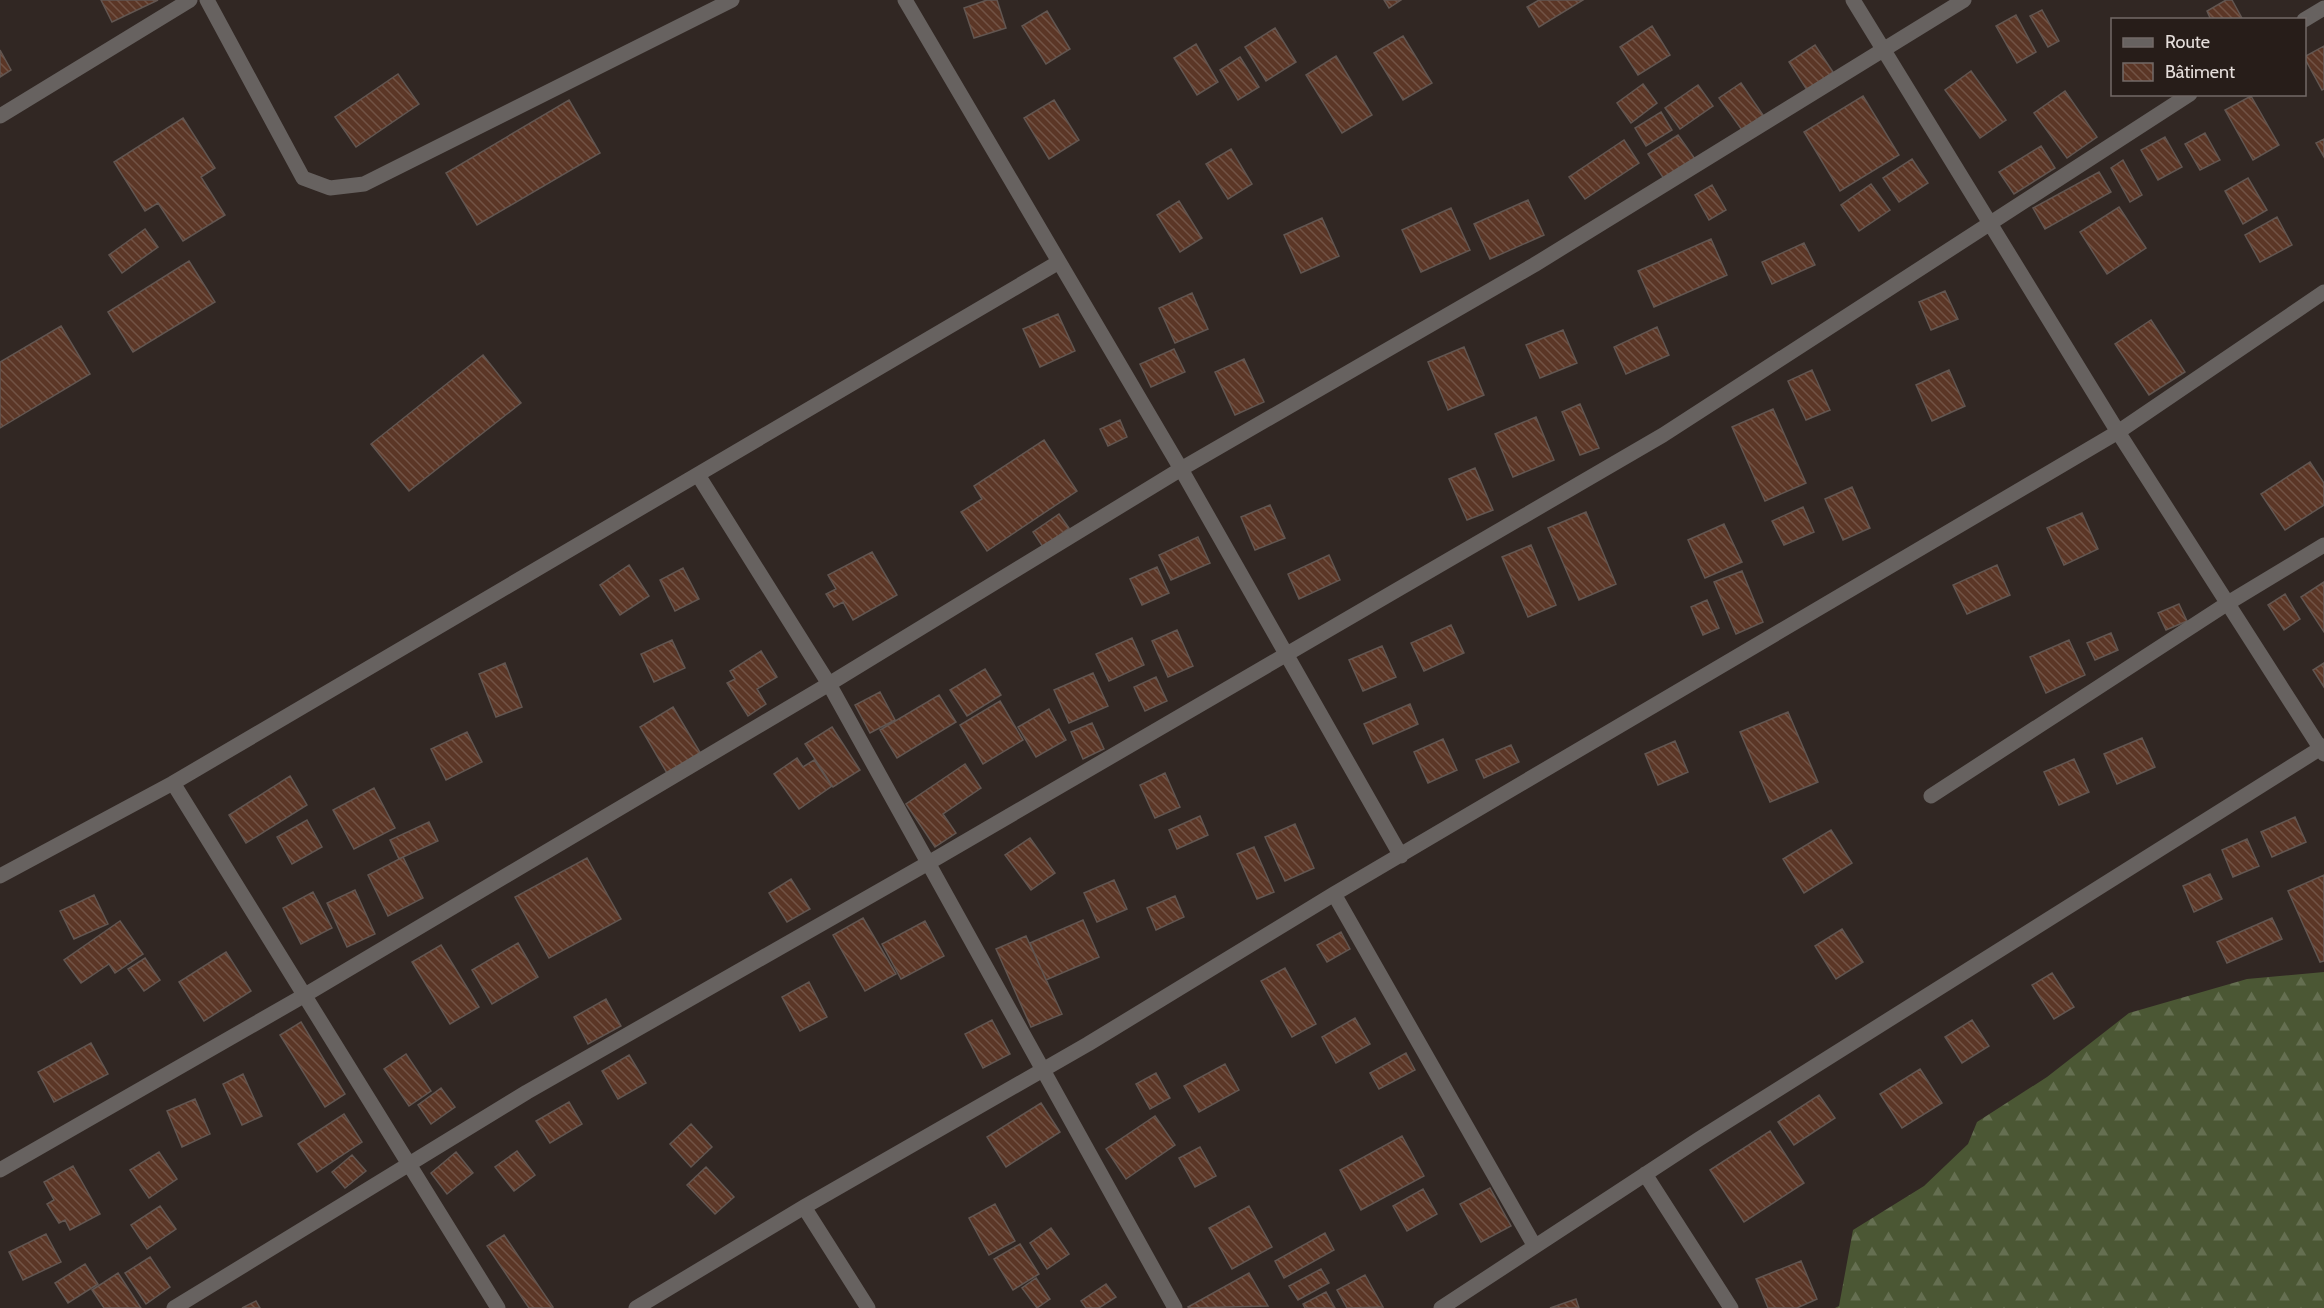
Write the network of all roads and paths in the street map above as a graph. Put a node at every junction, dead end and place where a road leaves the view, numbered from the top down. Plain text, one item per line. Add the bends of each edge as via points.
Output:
1 (190, 0) edge
2 (207, 0) edge
3 (732, 0) edge
4 (905, 0) edge
5 (1853, 0) edge
6 (1964, 0) edge
7 (2324, 8) edge
8 (2306, 19) edge
9 (1881, 50) junction
10 (2187, 96) edge
11 (0, 116) edge
12 (1989, 224) junction
13 (1059, 262) junction
14 (2324, 291) edge
15 (2118, 432) junction
16 (1181, 469) junction
17 (699, 475) junction
18 (2324, 545) edge
19 (2228, 603) junction
20 (1288, 654) junction
21 (829, 684) junction
22 (2323, 749) edge
23 (173, 783) junction
24 (1931, 796) dead end
25 (1401, 856) junction
26 (930, 862) junction
27 (0, 876) edge
28 (1334, 894) junction
29 (305, 995) junction
30 (1042, 1071) junction
31 (409, 1164) junction
32 (0, 1170) edge
33 (1645, 1174) junction
34 (804, 1207) junction
35 (1534, 1245) junction
36 (174, 1308) edge
37 (498, 1308) edge
38 (636, 1308) edge
39 (868, 1308) edge
40 (1175, 1308) edge
41 (1441, 1308) edge
42 (1731, 1308) edge

1 - 11 street
2 - 3 street via 303,178 330,188 364,184
4 - 13 street
5 - 9 street
6 - 9 street
7 - 8 street
9 - 12 street
9 - 16 street via 1534,265
10 - 12 street
12 - 15 street
12 - 20 street via 1663,435
13 - 16 street
13 - 17 street
14 - 15 street
15 - 19 street
15 - 25 street
16 - 20 street
16 - 21 street
17 - 21 street
17 - 23 street
18 - 19 street
19 - 22 street
19 - 24 street
20 - 25 street
20 - 26 street
21 - 26 street
21 - 29 street
22 - 33 street
23 - 27 street
23 - 29 street
25 - 28 street
26 - 30 street
26 - 31 street
28 - 30 street
28 - 35 street
29 - 31 street
29 - 32 street
30 - 34 street
30 - 40 street
31 - 36 street
31 - 37 street
33 - 35 street
33 - 42 street
34 - 38 street
34 - 39 street
35 - 41 street

